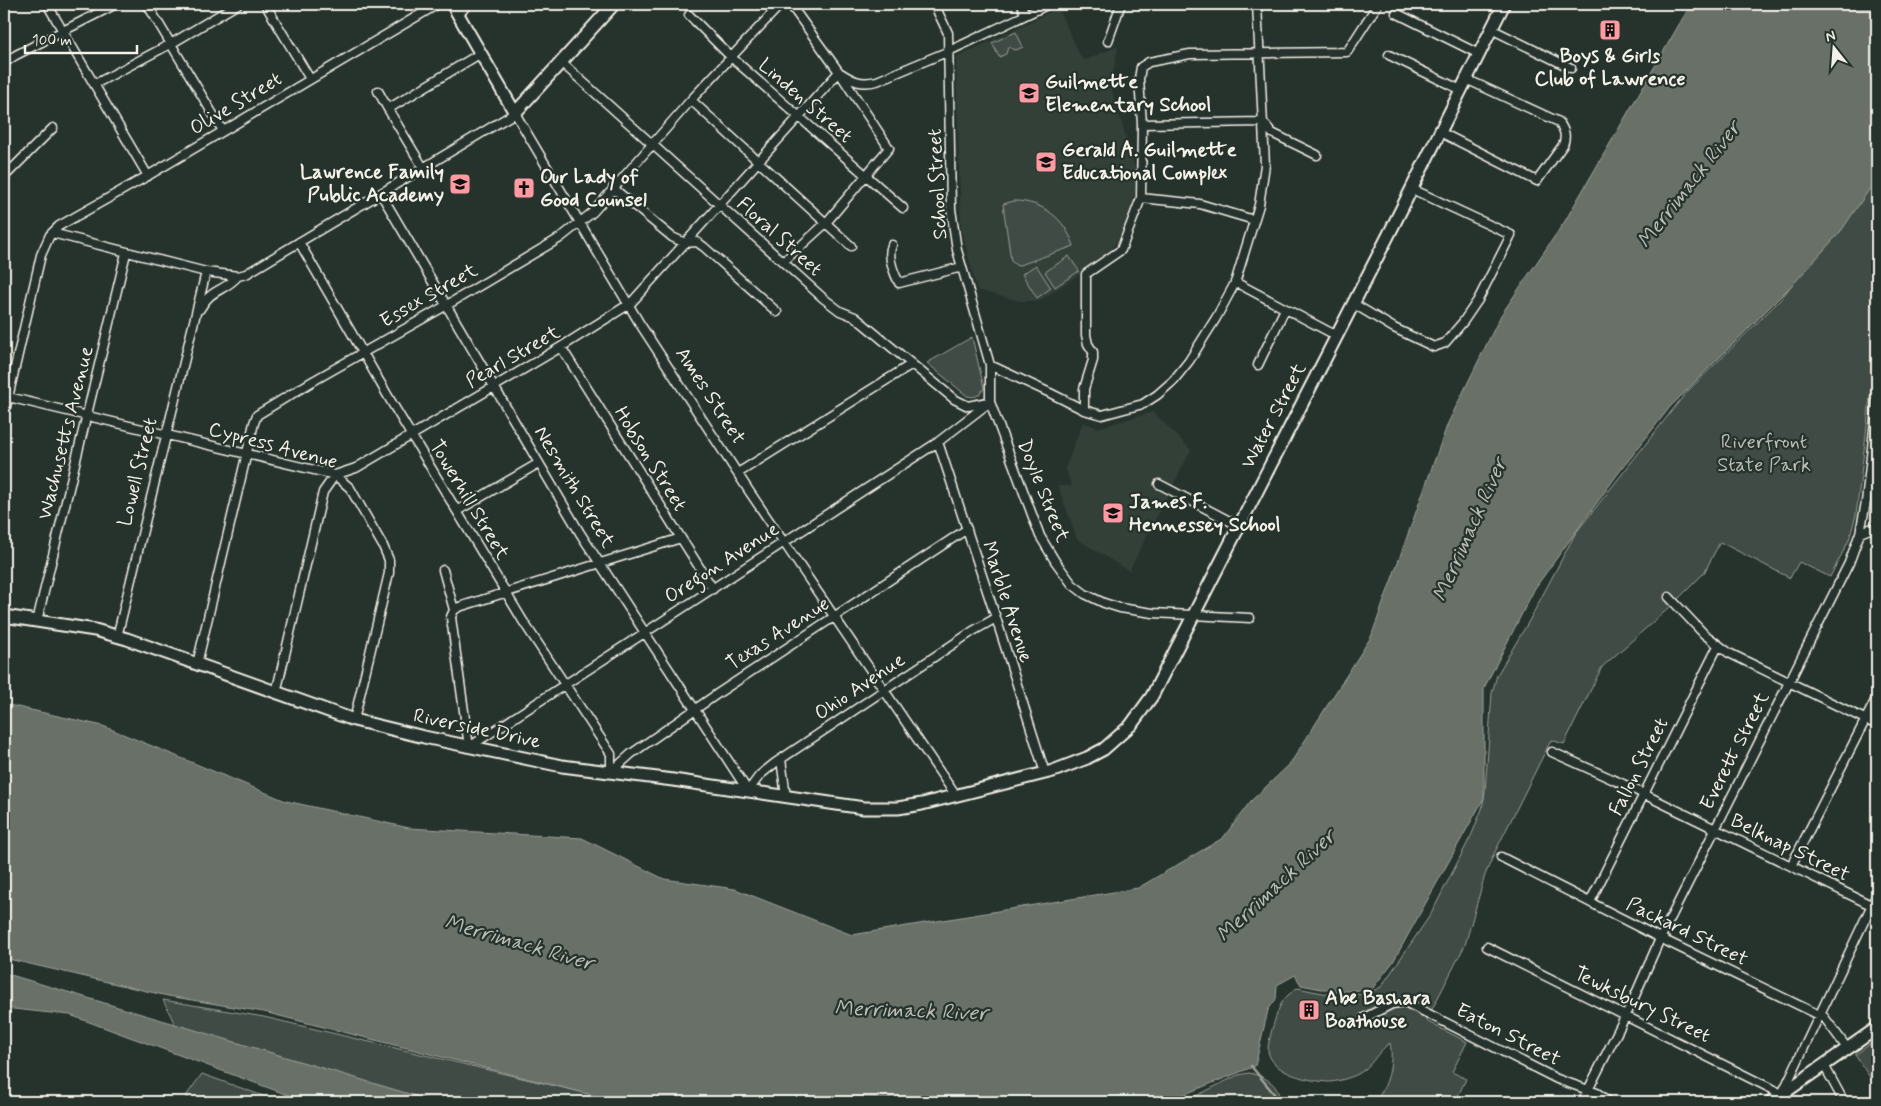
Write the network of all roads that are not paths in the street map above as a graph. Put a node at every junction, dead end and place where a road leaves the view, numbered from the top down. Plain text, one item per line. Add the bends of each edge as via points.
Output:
1 (47, 4) edge
2 (116, 4) edge
3 (147, 4) edge
4 (238, 4) edge
5 (265, 4) edge
6 (438, 4) edge
7 (452, 4) edge
8 (468, 4) edge
9 (614, 4) edge
10 (781, 4) edge
11 (790, 4) edge
12 (934, 4) edge
13 (1020, 4) edge
14 (1049, 4) edge
15 (1121, 4) edge
16 (1257, 4) edge
17 (1378, 4) edge
18 (1499, 5) edge
19 (1396, 13) dead end
20 (458, 15) junction
21 (1025, 15) junction
22 (689, 16) dead end
23 (1492, 29) junction
24 (64, 30) junction
25 (1108, 41) dead end
26 (171, 44) junction
27 (949, 51) junction
28 (481, 53) junction
29 (1260, 53) junction
30 (1478, 54) junction
31 (1389, 55) dead end
32 (731, 57) junction
33 (4, 63) edge
34 (562, 63) junction
35 (1571, 68) dead end
36 (839, 72) junction
37 (310, 79) junction
38 (1466, 79) junction
39 (95, 84) junction
40 (1461, 90) junction
41 (378, 91) dead end
42 (692, 100) junction
43 (388, 109) junction
44 (516, 113) junction
45 (799, 117) junction
46 (1263, 122) junction
47 (1142, 124) junction
48 (53, 128) dead end
49 (223, 131) junction
50 (1440, 132) junction
51 (652, 144) junction
52 (1316, 155) dead end
53 (758, 162) junction
54 (424, 169) junction
55 (148, 176) junction
56 (867, 176) junction
57 (4, 177) edge
58 (614, 188) junction
59 (1412, 189) junction
60 (381, 194) junction
61 (1140, 198) junction
62 (719, 205) junction
63 (903, 208) dead end
64 (1254, 220) junction
65 (826, 223) junction
66 (580, 224) junction
67 (52, 233) junction
68 (299, 242) junction
69 (685, 243) junction
70 (892, 245) dead end
71 (851, 246) dead end
72 (126, 252) junction
73 (782, 262) junction
74 (962, 268) junction
75 (206, 272) junction
76 (238, 276) junction
77 (1235, 282) junction
78 (1354, 304) junction
79 (447, 305) junction
80 (629, 305) junction
81 (1285, 308) junction
82 (777, 312) dead end
83 (195, 317) junction
84 (1337, 336) junction
85 (561, 347) junction
86 (363, 352) junction
87 (912, 364) junction
88 (990, 365) junction
89 (1258, 365) dead end
90 (495, 386) junction
91 (6, 397) edge
92 (990, 402) junction
93 (1877, 402) edge
94 (1084, 410) junction
95 (4, 415) edge
96 (87, 417) junction
97 (166, 435) junction
98 (411, 435) junction
99 (938, 442) junction
100 (247, 453) junction
101 (539, 463) junction
102 (1870, 464) junction
103 (738, 473) junction
104 (1877, 473) edge
105 (335, 475) junction
106 (1159, 484) dead end
107 (457, 511) junction
108 (1240, 526) junction
109 (1877, 526) edge
110 (967, 529) junction
111 (1860, 533) junction
112 (681, 538) junction
113 (784, 542) junction
114 (600, 563) junction
115 (443, 570) dead end
116 (713, 588) junction
117 (506, 592) junction
118 (1669, 597) dead end
119 (454, 610) junction
120 (1194, 615) junction
121 (4, 616) edge
122 (834, 617) junction
123 (996, 618) junction
124 (1250, 618) dead end
125 (37, 620) junction
126 (644, 634) junction
127 (117, 636) junction
128 (1718, 646) junction
129 (197, 664) junction
130 (1788, 682) junction
131 (566, 685) junction
132 (884, 691) junction
133 (276, 693) junction
134 (1877, 697) edge
135 (694, 710) junction
136 (354, 720) junction
137 (1866, 720) junction
138 (1877, 725) edge
139 (469, 746) junction
140 (1552, 752) dead end
141 (780, 759) junction
142 (611, 772) junction
143 (1045, 773) junction
144 (748, 791) junction
145 (1644, 794) junction
146 (956, 796) junction
147 (786, 798) junction
148 (1714, 829) junction
149 (1501, 857) dead end
150 (1791, 866) junction
151 (1877, 894) edge
152 (1590, 902) junction
153 (1874, 907) edge
154 (1660, 938) junction
155 (1487, 947) dead end
156 (1819, 1015) junction
157 (1626, 1016) junction
158 (1364, 1018) dead end
159 (1877, 1028) edge
160 (1847, 1048) junction
161 (1824, 1065) junction
162 (1589, 1090) junction
163 (1782, 1094) junction
164 (1582, 1102) edge
165 (1609, 1102) edge
166 (1771, 1102) edge
167 (1844, 1102) edge

1 - 24 street
2 - 24 street
3 - 26 street
4 - 26 street
5 - 37 street
6 - 37 street, Olive Street
7 - 20 main road, Ames Street
8 - 20 street
9 - 34 main road, Lowell Street
10 - 32 street, Essex Street
11 - 36 street
12 - 27 street, School Street via 948,33
13 - 21 street
14 - 21 street
15 - 25 street
16 - 29 street
17 - 29 street via 1347,52
18 - 23 main road, Water Street
19 - 30 street
20 - 28 main road, Ames Street
21 - 27 street
22 - 32 street, Linden Street
23 - 30 main road, Water Street
23 - 35 street
24 - 33 street
24 - 39 street
26 - 39 street
26 - 49 street
27 - 36 street via 865,84
27 - 74 street, School Street via 951,209
28 - 43 street
28 - 44 main road, Ames Street
29 - 46 street
29 - 47 street via 1190,54 1149,62 1141,67 1139,79
30 - 38 main road, Water Street
31 - 40 street
32 - 42 street, Essex Street
32 - 45 street, Linden Street
34 - 44 main road, Lowell Street
34 - 51 street, Floral Street
36 - 45 street, Pearl Street
36 - 56 street via 889,149
37 - 49 street, Olive Street
38 - 40 main road, Water Street
38 - 50 street via 1559,122 1565,132 1563,145 1537,181
39 - 55 street
40 - 50 main road, Water Street
41 - 43 street
42 - 51 street, Essex Street
42 - 53 street
43 - 54 street
44 - 54 street, Lowell Street
44 - 66 street, Ames Street
45 - 53 street, Pearl Street
45 - 56 street, Linden Street
46 - 47 street
46 - 52 street via 1272,133
46 - 64 street via 1264,174
47 - 61 street
48 - 57 street
49 - 55 street, Olive Street
50 - 59 main road, Water Street
51 - 58 street, Essex Street
51 - 62 street, Floral Street
53 - 62 street, Pearl Street
53 - 65 street
54 - 60 street, Lowell Street
55 - 67 street, Olive Street
56 - 63 street, Linden Street
56 - 65 street
58 - 66 street, Essex Street
58 - 69 street via 672,237
59 - 78 main road, Water Street
59 - 78 street via 1511,235 1478,300 1446,343 1434,347 1426,344
60 - 68 street, Lowell Street
60 - 79 street, Nesmith Street
61 - 64 street via 1200,204
61 - 94 street via 1121,250 1086,274 1086,335 1093,360 1084,389
62 - 69 street, Pearl Street
62 - 73 street, Floral Street
64 - 77 street
65 - 71 street
65 - 73 street
66 - 79 street, Essex Street
66 - 80 street, Ames Street
67 - 72 street
67 - 91 street via 41,255
68 - 76 street, Lowell Street
68 - 86 street, Towerhill Street
69 - 80 street, Pearl Street
69 - 82 street via 697,242 704,247
70 - 74 street via 890,256 899,282
72 - 75 street
72 - 96 street, Wachusetts Avenue
73 - 87 street, Floral Street via 822,298 855,317
74 - 88 street, School Street
75 - 76 street
75 - 83 street, Lowell Street
76 - 83 street, Lowell Street via 210,294
77 - 81 street
77 - 94 street via 1189,361 1157,395 1142,404 1102,415
78 - 84 main road, Water Street
79 - 86 street, Essex Street
79 - 90 street, Nesmith Street
80 - 85 street, Pearl Street
80 - 103 street, Ames Street
81 - 84 street
81 - 89 street
83 - 97 street, Lowell Street
84 - 108 main road, Water Street
85 - 90 street, Pearl Street
85 - 112 street, Hobson Street
86 - 98 street, Towerhill Street
86 - 100 street, Essex Street via 258,415
87 - 92 street, Floral Street via 954,399 968,406
87 - 103 street
88 - 92 street, School Street
88 - 94 street
90 - 98 street, Pearl Street
90 - 101 street, Nesmith Street
91 - 95 street
91 - 96 street, Cypress Avenue
92 - 99 street, Oregon Avenue
92 - 120 street, Doyle Street via 1040,536 1072,584 1085,594 1120,608
93 - 102 street, Everett Street
96 - 97 street, Cypress Avenue
96 - 125 street, Wachusetts Avenue
97 - 100 street, Cypress Avenue
97 - 127 street, Lowell Street
98 - 105 street, Pearl Street via 356,468
98 - 107 street, Towerhill Street
99 - 110 street, Marble Avenue
99 - 113 street, Oregon Avenue
100 - 105 street, Cypress Avenue
100 - 129 street, Essex Street
101 - 107 street
101 - 114 street, Nesmith Street
102 - 104 street
102 - 111 street, Everett Street
103 - 113 street, Ames Street
105 - 133 street via 323,492
105 - 136 street, Cypress Avenue via 350,488 389,560 387,587
106 - 108 street
107 - 117 street, Towerhill Street
108 - 120 main road, Water Street
109 - 111 street
110 - 122 street, Texas Avenue
110 - 123 street, Marble Avenue
111 - 130 street, Everett Street via 1849,563
112 - 114 street
112 - 116 street, Hobson Street
113 - 116 street, Oregon Avenue
113 - 122 street, Ames Street
114 - 117 street
114 - 126 street, Nesmith Street
115 - 119 street
116 - 126 street, Oregon Avenue
117 - 119 street
117 - 131 street, Towerhill Street
118 - 128 street
119 - 139 street via 452,625
120 - 124 street, Doyle Street
120 - 143 main road, Water Street via 1152,696 1132,725 1104,749
121 - 125 main road, Riverside Drive
122 - 132 street, Ames Street
122 - 135 street, Texas Avenue
123 - 132 street, Ohio Avenue
123 - 143 street, Marble Avenue
125 - 127 main road, Riverside Drive
126 - 131 street, Oregon Avenue
126 - 135 street, Nesmith Street
127 - 129 main road, Riverside Drive
128 - 130 street
128 - 145 street, Fallon Street
129 - 133 main road, Riverside Drive
130 - 137 street
130 - 148 street, Everett Street
131 - 139 street, Oregon Avenue
131 - 142 street, Towerhill Street via 611,754
132 - 141 street, Ohio Avenue
132 - 146 street, Ames Street
133 - 136 main road, Riverside Drive
134 - 137 street
135 - 142 street, Texas Avenue
135 - 144 street, Nesmith Street
136 - 139 main road, Riverside Drive
137 - 138 street
137 - 150 street
139 - 142 main road, Riverside Drive via 562,766
140 - 145 street, Belknap Street
141 - 144 street, Ohio Avenue via 760,775
141 - 147 street
142 - 144 main road, Riverside Drive
143 - 146 main road, Water Street
144 - 147 main road, Riverside Drive
145 - 148 street, Belknap Street
145 - 152 street, Fallon Street
146 - 147 main road, Riverside Drive via 898,808 864,808
148 - 150 street, Belknap Street
148 - 154 street, Everett Street
149 - 152 street, Packard Street
150 - 153 street, Belknap Street
151 - 153 street
152 - 154 street, Packard Street
153 - 156 street
154 - 156 street, Packard Street
154 - 157 street, Everett Street
155 - 157 street, Tewksbury Street
156 - 160 street, Packard Street via 1824,1017
156 - 163 street
157 - 162 street, Everett Street
157 - 163 street, Tewksbury Street
158 - 162 street, Eaton Street via 1392,1004 1406,1002 1557,1079
159 - 160 main road
160 - 161 main road
161 - 163 main road
161 - 167 street
162 - 164 street, Everett Street
162 - 165 street, Eaton Street
163 - 166 main road

